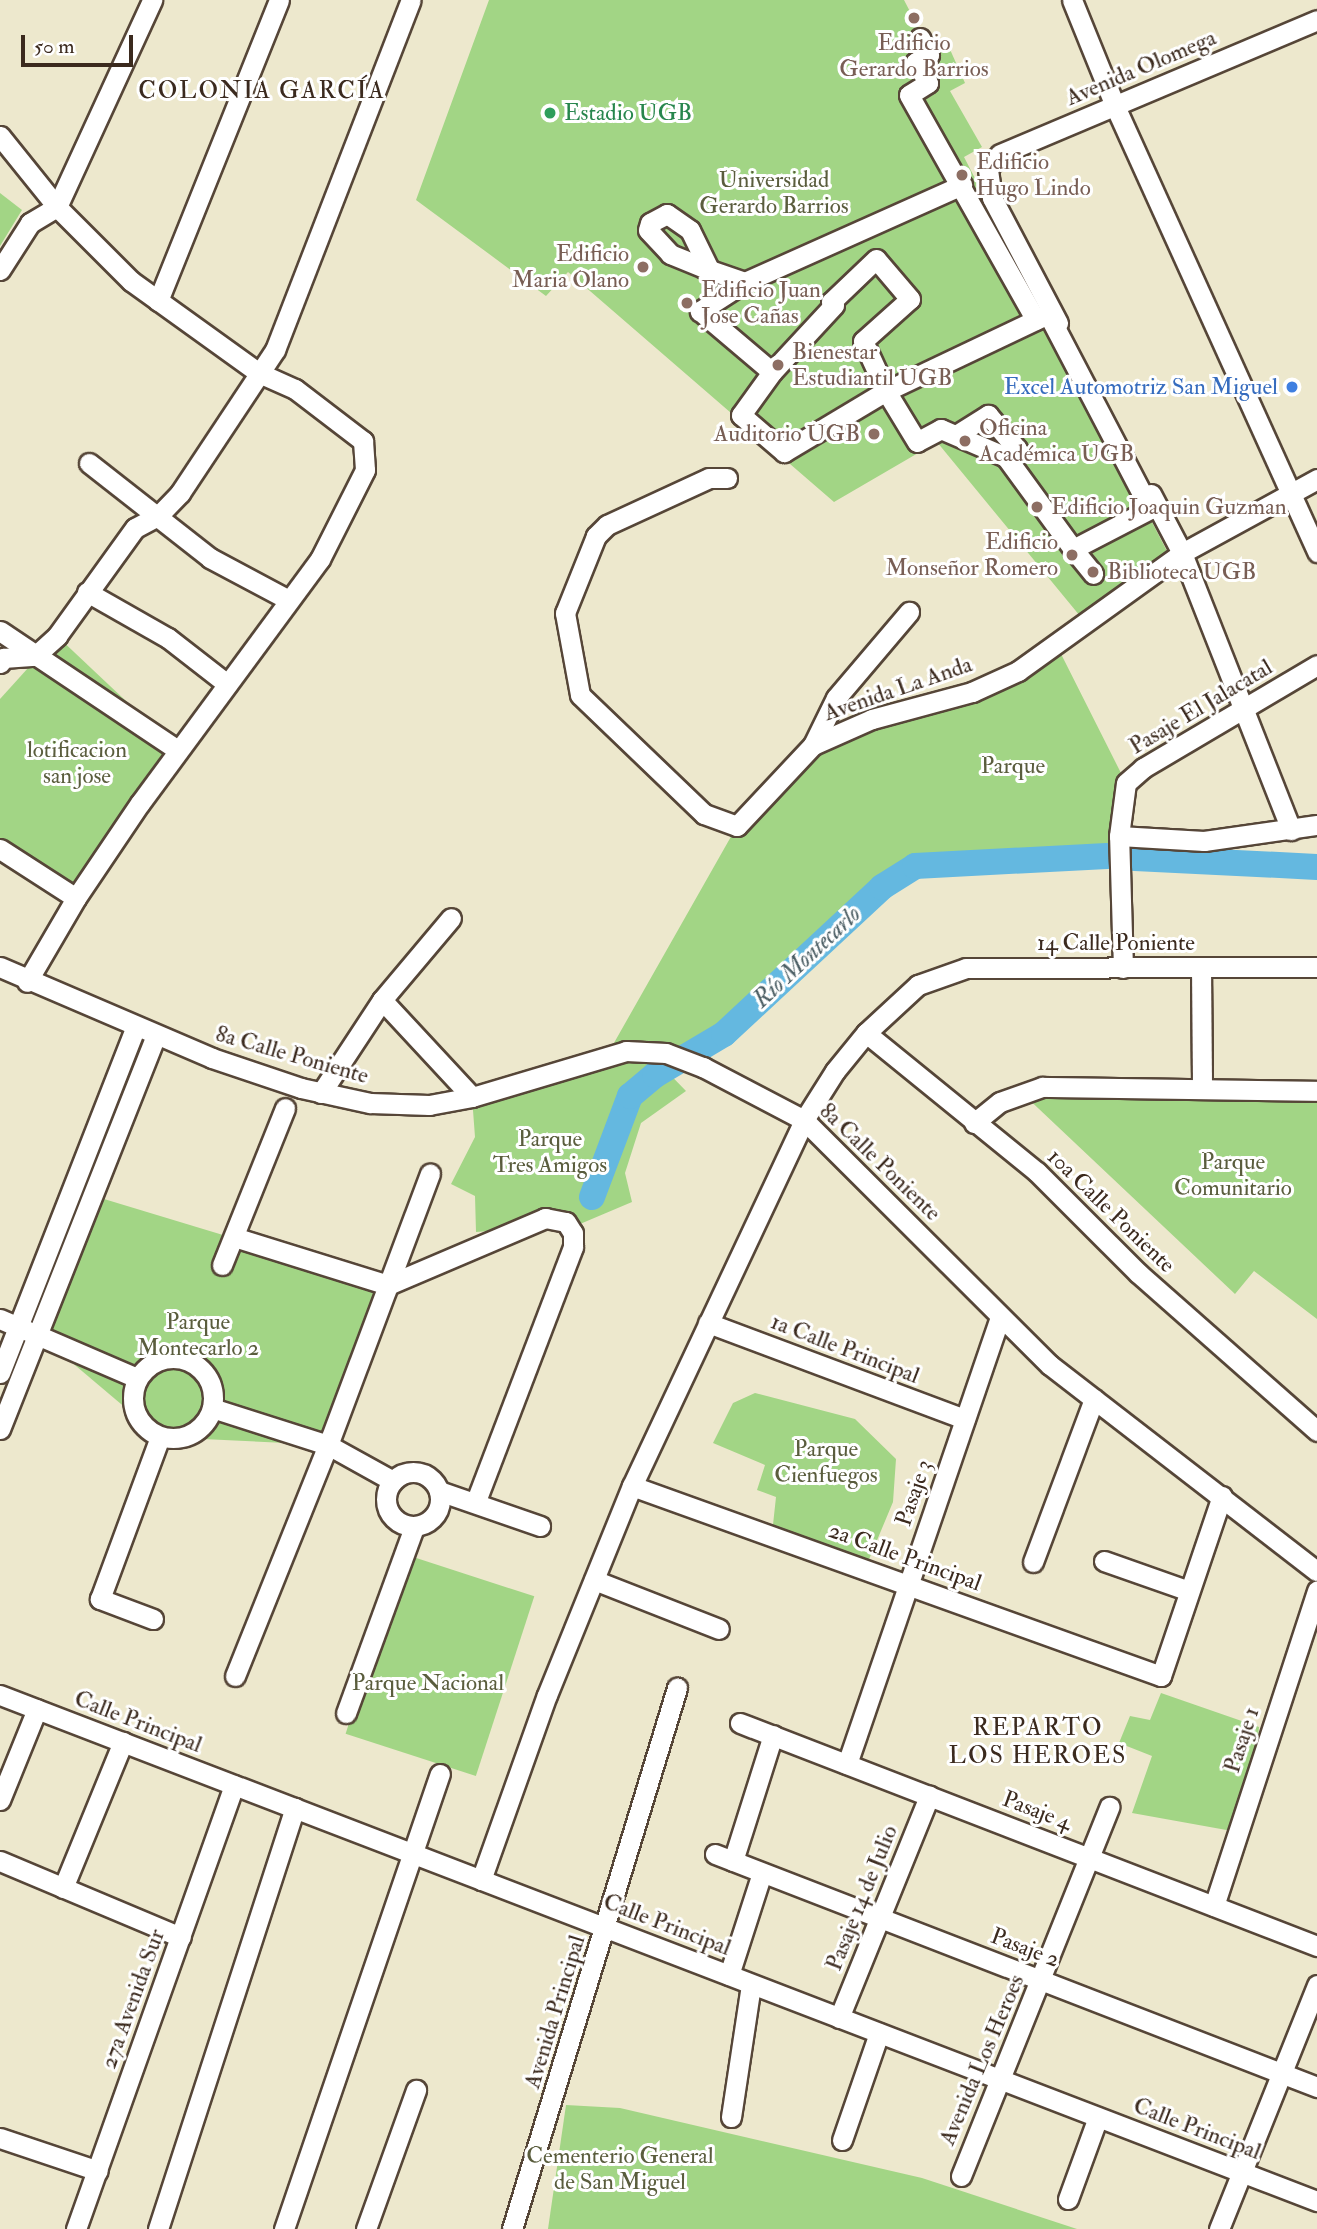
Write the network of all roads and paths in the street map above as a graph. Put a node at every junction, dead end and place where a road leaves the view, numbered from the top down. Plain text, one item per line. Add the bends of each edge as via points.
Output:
1 (152, 0) edge
2 (279, 0) edge
3 (411, 0) edge
4 (1072, 0) edge
5 (1317, 20) edge
6 (920, 38) dead end
7 (1115, 106) junction
8 (0, 136) edge
9 (962, 184) junction
10 (57, 207) junction
11 (709, 269) dead end
12 (0, 270) edge
13 (745, 282) junction
14 (158, 301) junction
15 (1036, 320) junction
16 (772, 372) junction
17 (259, 373) junction
18 (886, 391) junction
19 (956, 435) junction
20 (1006, 457) junction
21 (89, 463) dead end
22 (727, 478) dead end
23 (1317, 479) edge
24 (1292, 493) junction
25 (158, 516) junction
26 (1073, 550) junction
27 (1317, 552) edge
28 (1182, 553) junction
29 (1093, 574) dead end
30 (87, 592) junction
31 (289, 600) junction
32 (909, 612) dead end
33 (0, 631) edge
34 (35, 656) junction
35 (0, 663) edge
36 (1317, 665) edge
37 (227, 684) junction
38 (1243, 709) junction
39 (813, 745) junction
40 (178, 750) junction
41 (1317, 825) edge
42 (1290, 830) junction
43 (1119, 836) junction
44 (0, 849) edge
45 (76, 898) junction
46 (451, 918) dead end
47 (0, 967) edge
48 (1201, 967) junction
49 (1317, 967) edge
50 (1123, 968) junction
51 (27, 982) junction
52 (382, 1000) junction
53 (135, 1028) junction
54 (866, 1033) junction
55 (155, 1037) junction
56 (1202, 1089) junction
57 (1317, 1091) edge
58 (321, 1093) junction
59 (472, 1097) junction
60 (285, 1108) dead end
61 (804, 1120) junction
62 (974, 1123) junction
63 (430, 1172) dead end
64 (69, 1198) junction
65 (88, 1205) junction
66 (233, 1237) junction
67 (222, 1265) dead end
68 (388, 1285) junction
69 (999, 1317) junction
70 (0, 1319) edge
71 (708, 1323) junction
72 (28, 1329) junction
73 (0, 1373) edge
74 (137, 1378) junction
75 (1094, 1399) junction
76 (212, 1408) junction
77 (965, 1419) junction
78 (0, 1429) edge
79 (1317, 1431) edge
80 (160, 1437) junction
81 (328, 1445) junction
82 (393, 1480) junction
83 (632, 1486) junction
84 (439, 1491) junction
85 (1222, 1496) junction
86 (476, 1501) junction
87 (540, 1526) dead end
88 (414, 1527) junction
89 (1104, 1561) dead end
90 (1033, 1562) dead end
91 (1317, 1571) edge
92 (594, 1580) junction
93 (908, 1584) junction
94 (1317, 1590) edge
95 (1189, 1591) junction
96 (153, 1619) dead end
97 (719, 1629) dead end
98 (235, 1676) dead end
99 (677, 1688) dead end
100 (0, 1695) edge
101 (37, 1709) junction
102 (346, 1713) dead end
103 (740, 1723) dead end
104 (773, 1735) junction
105 (123, 1742) junction
106 (847, 1764) junction
107 (440, 1774) dead end
108 (234, 1785) junction
109 (929, 1796) junction
110 (0, 1800) edge
111 (1109, 1807) dead end
112 (295, 1808) junction
113 (412, 1853) junction
114 (1091, 1858) junction
115 (0, 1861) edge
116 (762, 1872) junction
117 (481, 1880) junction
118 (63, 1888) junction
119 (1214, 1906) junction
120 (883, 1919) junction
121 (606, 1928) junction
122 (181, 1937) junction
123 (1317, 1946) edge
124 (729, 1975) junction
125 (1042, 1981) junction
126 (751, 1984) junction
127 (1317, 1985) edge
128 (839, 2018) junction
129 (879, 2033) junction
130 (1284, 2074) junction
131 (1001, 2080) junction
132 (1317, 2087) edge
133 (416, 2090) dead end
134 (731, 2117) dead end
135 (1098, 2117) junction
136 (0, 2138) edge
137 (842, 2140) dead end
138 (98, 2171) junction
139 (1243, 2173) junction
140 (961, 2176) dead end
141 (1068, 2199) dead end
142 (1317, 2201) edge
143 (81, 2228) edge
144 (158, 2229) edge
145 (284, 2229) edge
146 (366, 2229) edge
147 (512, 2229) edge
148 (1219, 2229) edge

1 - 10 street
2 - 14 street
3 - 17 street via 394,54 344,166 319,244 275,350
4 - 7 street
5 - 7 street, Avenida Olomega
6 - 9 street via 929,55 916,62 928,83 909,95
7 - 24 street
7 - 28 street, Avenida Olomega via 1000,154 988,168 992,198
8 - 10 street
9 - 13 street
9 - 15 street
10 - 12 street via 30,223
10 - 14 street via 131,281
11 - 13 street
13 - 16 street via 700,310
14 - 17 street
15 - 18 street
15 - 26 street via 1048,314 1150,509
16 - 18 street via 741,415 784,452
16 - 18 street via 834,305 831,302 876,259 910,299 863,341
17 - 25 street via 180,493
17 - 31 street via 295,389 363,441 365,470 320,559
18 - 19 street via 917,442 941,429
19 - 20 street
19 - 20 street via 988,415 1017,449
20 - 26 street
21 - 25 street
22 - 39 street, Avenida La Anda via 709,478 607,525 596,536 565,613 580,695 704,814 737,826
23 - 24 street, Avenida La Anda
24 - 27 street
24 - 28 street, Avenida La Anda
25 - 30 street via 135,528
25 - 31 street via 210,558
26 - 29 street
28 - 38 street
28 - 39 street, Avenida La Anda via 1018,671 972,692 872,719
30 - 34 street via 57,636
30 - 37 street via 168,638
31 - 37 street
32 - 39 street via 836,698
33 - 34 street
34 - 35 street via 3,658
34 - 40 street
36 - 38 street, Pasaje El Jalacatal
37 - 40 street
38 - 42 street
38 - 43 street, Pasaje El Jalacatal via 1126,783
40 - 45 street
41 - 42 street
42 - 43 street via 1205,841
43 - 50 street, Pasaje El Jalacatal
44 - 45 street
45 - 51 street
46 - 52 street
47 - 51 street, 8a Calle Poniente
48 - 49 street, 14 Calle Poniente
48 - 50 street, 14 Calle Poniente
48 - 56 street
50 - 54 street, 14 Calle Poniente via 966,968 918,985
51 - 53 street, 8a Calle Poniente
52 - 58 street
52 - 59 street
53 - 55 street, 8a Calle Poniente
53 - 64 street
54 - 61 street
54 - 62 street, 10a Calle Poniente
55 - 58 street, 8a Calle Poniente
55 - 65 street
56 - 57 street
56 - 62 street via 1042,1087 1000,1102
58 - 59 street, 8a Calle Poniente via 396,1107
59 - 61 street, 8a Calle Poniente via 626,1051 666,1053 703,1067
60 - 66 street
61 - 69 street, 8a Calle Poniente
61 - 71 street
62 - 79 street, 10a Calle Poniente via 1037,1172 1138,1273
63 - 68 street
64 - 65 street
64 - 72 street
65 - 72 street
66 - 67 street
66 - 68 street
68 - 81 street
68 - 86 street via 545,1218 566,1222 573,1233 573,1247
69 - 75 street, 8a Calle Poniente
69 - 77 street, Pasaje 3
70 - 72 street
71 - 77 street, 1a Calle Principal
71 - 83 street
72 - 73 street
72 - 74 street
72 - 78 street
74 - 76 street via 156,1361 169,1358 194,1364 210,1383
74 - 80 street via 132,1401 135,1413
75 - 85 street, 8a Calle Poniente
75 - 90 street
76 - 80 street via 198,1430 186,1437
76 - 81 street
77 - 93 street, Pasaje 3
80 - 96 street via 100,1599
81 - 82 street
81 - 98 street
82 - 84 street via 414,1472 425,1474
82 - 88 street via 386,1495 388,1510 399,1522
83 - 92 street
83 - 93 street, 2a Calle Principal
84 - 86 street
84 - 88 street via 439,1508 430,1521
85 - 91 street, 8a Calle Poniente
85 - 95 street
86 - 87 street
88 - 102 street
89 - 95 street
92 - 97 street
92 - 117 street
93 - 95 street, 2a Calle Principal via 1161,1676
93 - 106 street, Pasaje 3
94 - 119 street, Pasaje 1
99 - 121 street, Avenida Principal
100 - 101 street, Calle Principal
101 - 105 street, Calle Principal
101 - 110 street
103 - 104 street, Pasaje 4
104 - 106 street, Pasaje 4
104 - 116 street, Pasaje 2 via 724,1858
105 - 108 street, Calle Principal
105 - 118 street
106 - 109 street, Pasaje 4
107 - 113 street
108 - 112 street, Calle Principal
108 - 122 street, 27a Avenida Sur
109 - 114 street, Pasaje 4
109 - 120 street, Pasaje 14 de Julio
111 - 114 street, Avenida Los Heroes
112 - 113 street, Calle Principal
112 - 144 street
113 - 117 street, Calle Principal
113 - 145 street
114 - 119 street, Pasaje 4
114 - 125 street, Avenida Los Heroes
115 - 118 street
116 - 120 street, Pasaje 2
116 - 124 street
117 - 121 street, Calle Principal
118 - 122 street
119 - 123 street, Pasaje 4
120 - 125 street, Pasaje 2
120 - 128 street, Pasaje 14 de Julio
121 - 124 street, Calle Principal
121 - 147 street, Avenida Principal
122 - 138 street, 27a Avenida Sur
124 - 126 street, Calle Principal
125 - 130 street, Pasaje 2
125 - 131 street, Avenida Los Heroes
126 - 128 street, Calle Principal
126 - 134 street
127 - 130 street
128 - 129 street, Calle Principal
129 - 131 street, Calle Principal
129 - 137 street
130 - 132 street, Pasaje 2
130 - 139 street
131 - 135 street, Calle Principal
131 - 140 street, Avenida Los Heroes
133 - 146 street
135 - 139 street, Calle Principal
135 - 141 street
136 - 138 street
138 - 143 street, 27a Avenida Sur
139 - 142 street, Calle Principal
139 - 148 street

